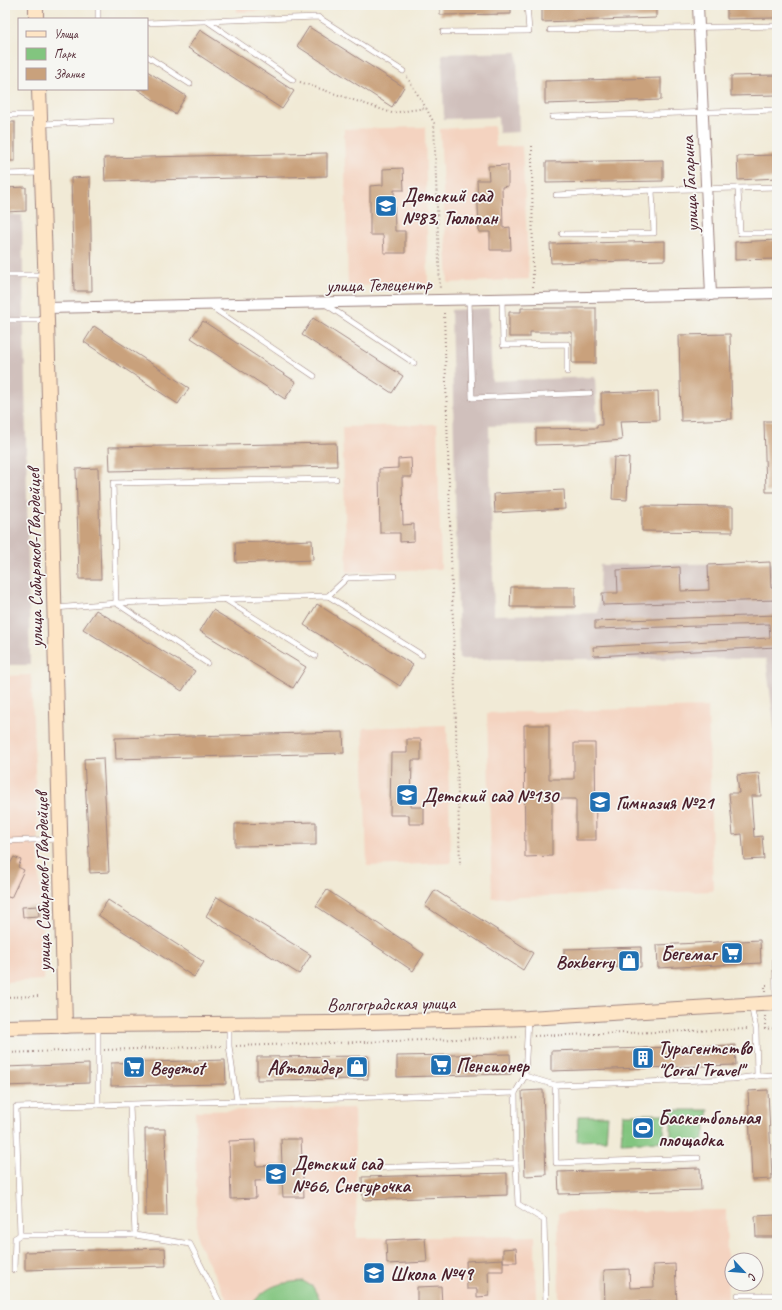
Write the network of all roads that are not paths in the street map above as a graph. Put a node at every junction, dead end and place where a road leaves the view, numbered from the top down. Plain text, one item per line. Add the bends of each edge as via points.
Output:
1 (36, 5) edge
2 (98, 5) edge
3 (527, 5) edge
4 (698, 5) edge
5 (36, 18) edge
6 (98, 18) edge
7 (206, 21) junction
8 (148, 23) edge
9 (777, 26) edge
10 (699, 27) junction
11 (550, 30) dead end
12 (442, 32) dead end
13 (148, 57) edge
14 (403, 71) road end
15 (293, 80) road end
16 (190, 84) dead end
17 (38, 90) edge
18 (777, 110) edge
19 (703, 113) junction
20 (5, 115) edge
21 (552, 117) dead end
22 (40, 120) junction
23 (111, 121) dead end
24 (42, 173) junction
25 (5, 174) edge
26 (706, 188) junction
27 (738, 188) junction
28 (777, 188) edge
29 (652, 190) junction
30 (556, 195) dead end
31 (777, 232) edge
32 (562, 234) dead end
33 (5, 275) edge
34 (46, 275) junction
35 (777, 293) edge
36 (711, 295) junction
37 (502, 299) junction
38 (469, 300) junction
39 (323, 302) junction
40 (208, 305) junction
41 (47, 314) junction
42 (5, 320) edge
43 (414, 363) dead end
44 (568, 372) dead end
45 (314, 376) dead end
46 (590, 393) dead end
47 (336, 479) dead end
48 (394, 576) dead end
49 (328, 596) junction
50 (225, 599) junction
51 (116, 603) junction
52 (55, 608) junction
53 (422, 655) dead end
54 (315, 656) dead end
55 (207, 663) dead end
56 (61, 839) junction
57 (5, 841) edge
58 (776, 930) dead end
59 (777, 1003) edge
60 (751, 1004) junction
61 (528, 1018) junction
62 (229, 1024) junction
63 (98, 1025) junction
64 (65, 1026) junction
65 (5, 1027) edge
66 (777, 1075) edge
67 (525, 1076) junction
68 (757, 1076) junction
69 (555, 1085) junction
70 (515, 1093) junction
71 (237, 1101) junction
72 (130, 1105) junction
73 (98, 1106) junction
74 (698, 1158) dead end
75 (516, 1163) junction
76 (367, 1168) dead end
77 (20, 1235) junction
78 (135, 1235) junction
79 (14, 1270) dead end
80 (738, 1295) dead end
81 (777, 1295) edge
82 (221, 1305) edge
83 (546, 1305) edge

1 - 5 street
2 - 6 lane
3 - 12 lane via 528,31
4 - 10 street, улица Гагарина
7 - 8 lane
7 - 14 lane via 318,17
7 - 15 lane
9 - 10 lane
10 - 11 lane
10 - 19 street, улица Гагарина
13 - 16 lane
17 - 22 street, улица Сибиряков-Гвардейцев
18 - 19 lane
19 - 21 lane
19 - 26 street, улица Гагарина
20 - 22 lane
22 - 23 lane
22 - 24 street, улица Сибиряков-Гвардейцев
24 - 25 lane
24 - 34 street, улица Сибиряков-Гвардейцев
26 - 27 lane
26 - 29 lane
26 - 36 street, улица Гагарина
27 - 28 lane
27 - 31 lane via 740,233
29 - 30 lane
29 - 32 lane via 654,233
33 - 34 lane
34 - 41 street, улица Сибиряков-Гвардейцев
35 - 36 street
36 - 37 street, улица Телецентр
37 - 38 street, улица Телецентр
37 - 44 lane via 503,345 567,344
38 - 39 street, улица Телецентр
38 - 46 lane via 472,398
39 - 40 street, улица Телецентр
39 - 43 lane
40 - 41 street, улица Телецентр
40 - 45 lane
41 - 42 lane
41 - 52 street, улица Сибиряков-Гвардейцев
47 - 51 lane via 113,483
48 - 49 lane via 347,578
49 - 50 lane
49 - 53 lane
50 - 51 lane
50 - 54 lane
51 - 52 lane
51 - 55 lane
52 - 56 street, улица Сибиряков-Гвардейцев
56 - 57 lane
56 - 64 street, улица Сибиряков-Гвардейцев
58 - 59 lane
59 - 60 street, Волгоградская улица
60 - 61 street, Волгоградская улица
60 - 68 lane via 756,1029
61 - 62 street, Волгоградская улица via 329,1024
61 - 67 lane
62 - 63 street, Волгоградская улица
62 - 71 lane via 229,1046
63 - 64 street, Волгоградская улица
63 - 73 lane
64 - 65 street, Волгоградская улица
66 - 68 lane
67 - 69 lane
67 - 70 lane
68 - 69 lane
69 - 74 lane via 556,1163
70 - 71 lane
70 - 75 lane
71 - 72 lane
72 - 73 lane
72 - 78 lane
73 - 77 lane via 16,1107
75 - 76 lane
75 - 83 lane via 518,1204 544,1220
77 - 78 lane
77 - 79 lane via 15,1238
78 - 82 lane via 190,1244
80 - 81 lane

